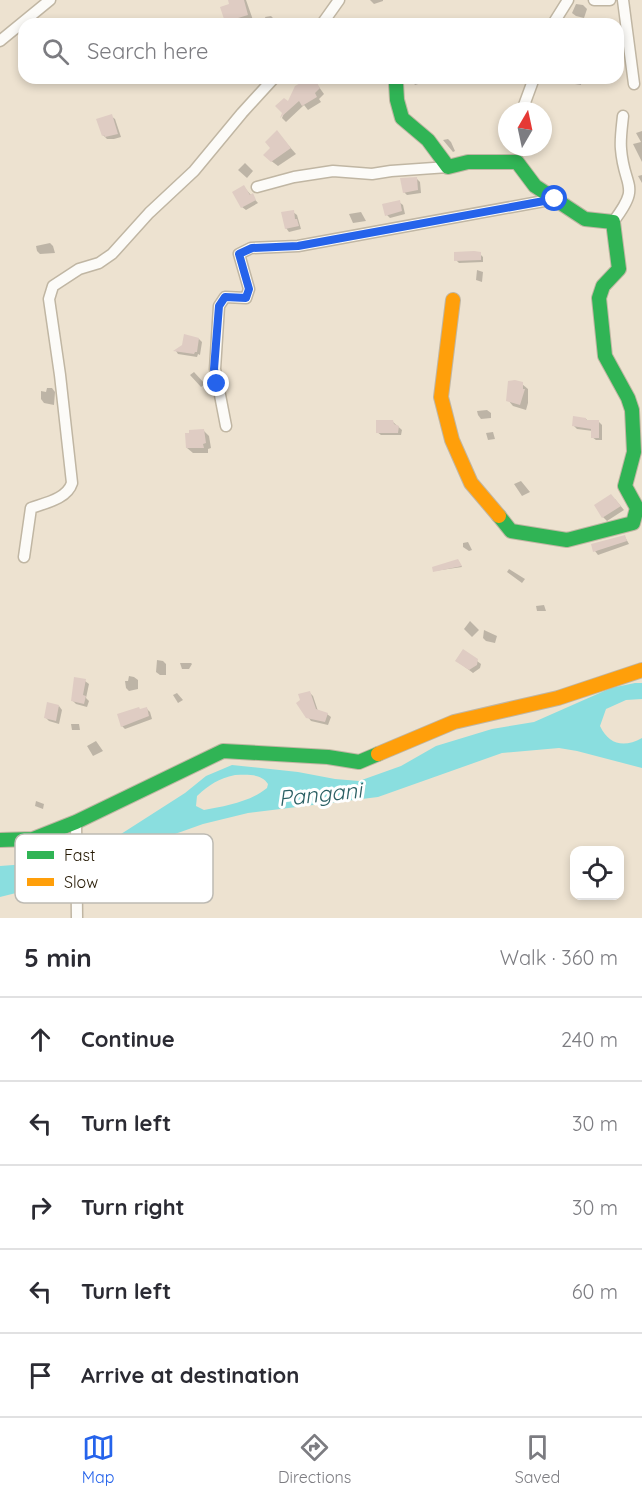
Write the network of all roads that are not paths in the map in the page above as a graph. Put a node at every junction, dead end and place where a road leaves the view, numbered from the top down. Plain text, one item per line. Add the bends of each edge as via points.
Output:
1 (50, 0) edge
2 (339, 0) edge
3 (568, 0) edge
4 (594, 0) edge
5 (610, 0) edge
6 (623, 0) edge
7 (28, 18) edge
8 (326, 18) edge
9 (558, 18) edge
10 (18, 26) edge
11 (0, 41) edge
12 (269, 84) edge
13 (396, 84) edge
14 (532, 84) edge
15 (634, 84) dead end
16 (525, 102) edge
17 (623, 116) dead end
18 (448, 167) junction
19 (257, 187) dead end
20 (555, 199) junction
21 (613, 222) junction
22 (453, 300) dead end
23 (226, 426) dead end
24 (24, 557) dead end
25 (642, 670) edge
26 (76, 822) junction
27 (46, 834) edge
28 (75, 834) edge
29 (0, 840) edge
30 (15, 840) edge
31 (77, 903) edge
32 (77, 918) edge

1 - 7 street
2 - 8 street
3 - 9 street
4 - 5 street
6 - 15 street
10 - 11 street
12 - 24 street via 194,171 112,254 53,286 49,299 72,483 63,496 31,508
13 - 18 street via 402,118 421,131
14 - 16 street
17 - 21 street via 621,149 632,191 627,206
18 - 19 street via 372,174 333,171
18 - 20 street via 468,162 517,162 535,186
20 - 21 street via 585,219
20 - 23 street via 298,246 252,248 239,254 249,289 246,298 225,297 219,306 214,369
21 - 22 street via 619,269 603,286 599,298 605,356 632,410 634,452 625,486 636,508 633,523 567,540 511,531 471,483 452,440 441,398
25 - 26 street via 558,698 454,722 359,762 223,751
26 - 27 street
26 - 28 street
29 - 30 street
31 - 32 street

